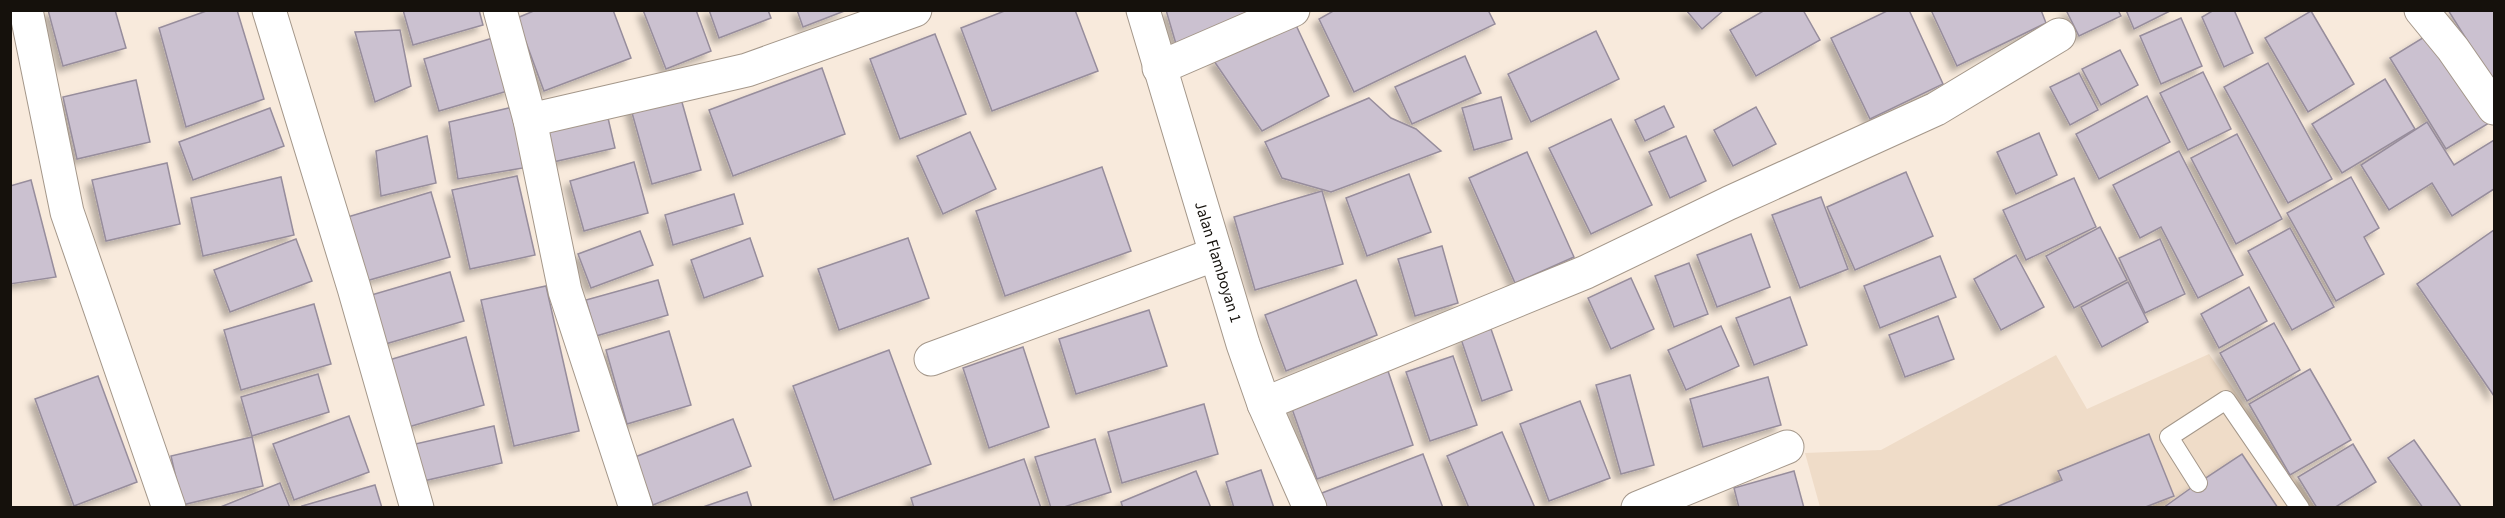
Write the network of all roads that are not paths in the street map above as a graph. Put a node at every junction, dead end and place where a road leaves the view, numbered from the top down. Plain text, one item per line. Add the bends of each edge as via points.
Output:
1 (26, 10) edge
2 (268, 10) edge
3 (500, 10) edge
4 (915, 10) edge
5 (1143, 10) edge
6 (1293, 10) edge
7 (2421, 10) edge
8 (2059, 35) dead end
9 (1159, 68) junction
10 (2494, 108) edge
11 (530, 120) junction
12 (1216, 254) junction
13 (931, 359) dead end
14 (1264, 405) junction
15 (1787, 447) dead end
16 (2198, 483) dead end
17 (169, 507) edge
18 (417, 507) edge
19 (636, 507) edge
20 (1310, 507) edge
21 (1638, 507) edge
22 (2300, 507) edge

1 - 17 street via 67,212
2 - 18 street
3 - 11 street
4 - 11 street via 747,70
5 - 9 street, Jalan Flamboyan 1
6 - 9 street
7 - 10 street
8 - 14 street via 1936,109 1586,272
9 - 12 street, Jalan Flamboyan 1
11 - 19 street via 565,291
12 - 13 street
12 - 14 street, Jalan Flamboyan 1
14 - 20 street, Jalan Flamboyan 1
15 - 21 street
16 - 22 lane via 2169,437 2226,400

